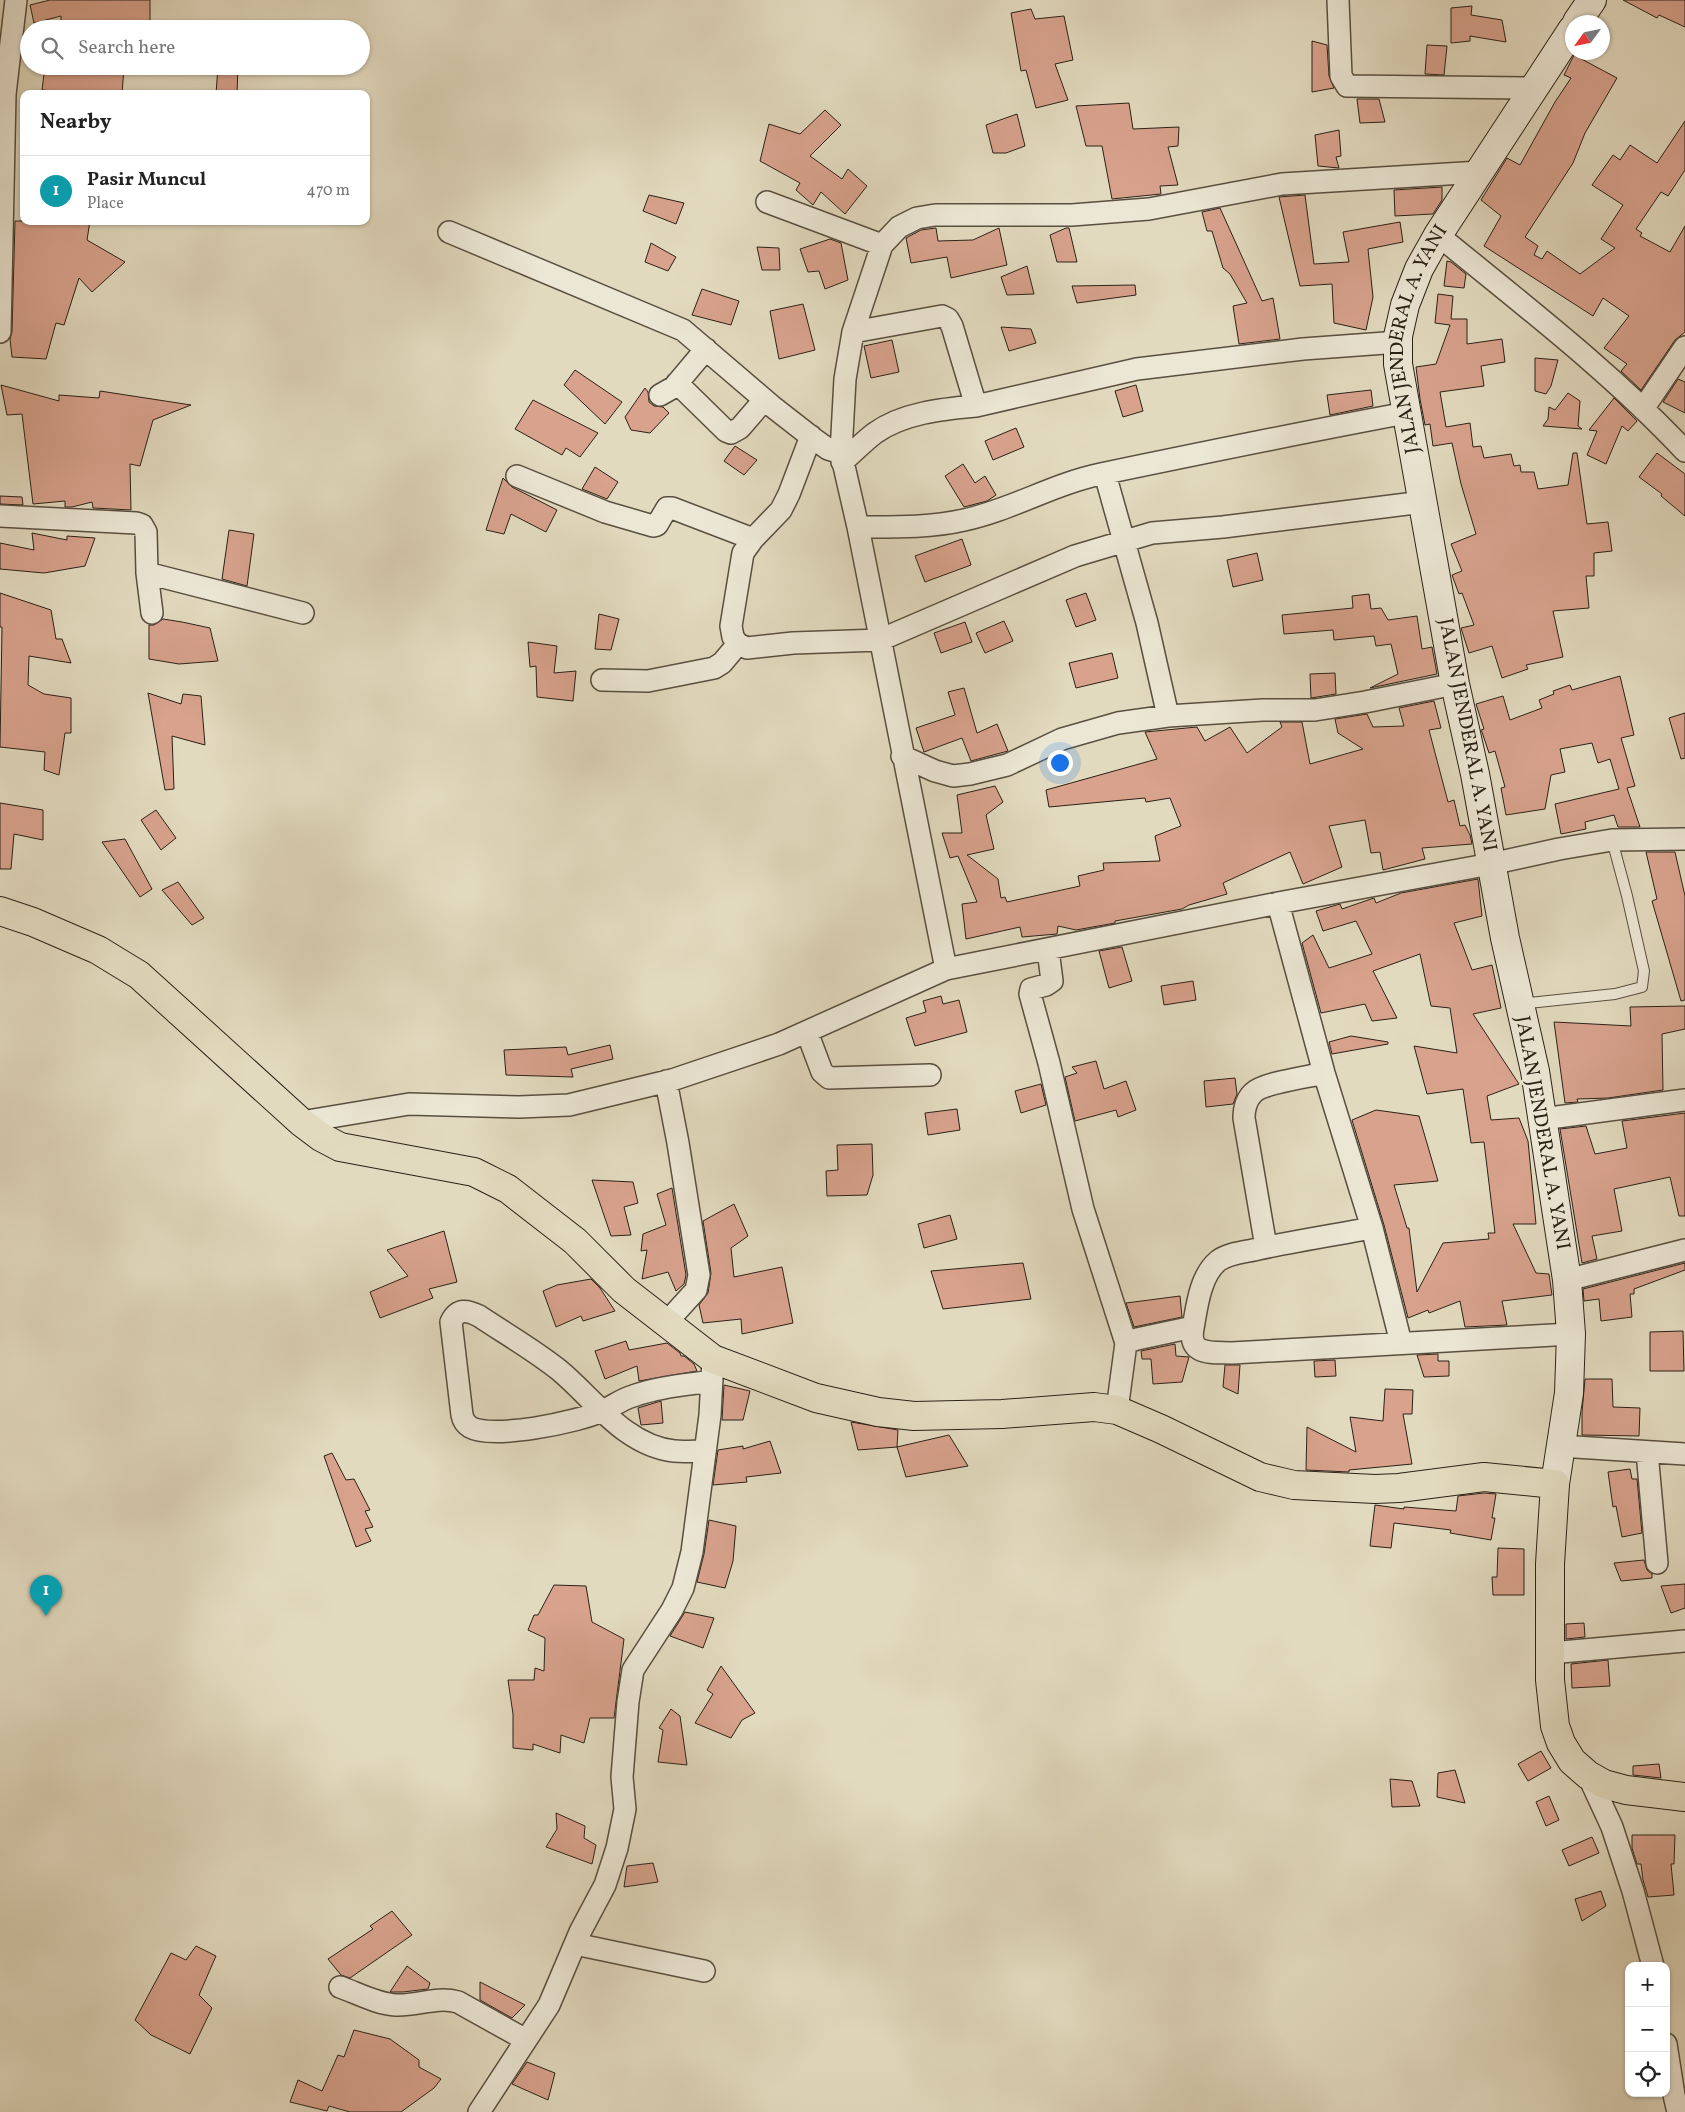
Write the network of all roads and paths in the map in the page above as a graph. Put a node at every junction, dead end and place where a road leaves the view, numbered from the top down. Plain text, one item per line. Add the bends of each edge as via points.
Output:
1 (16, 0) edge
2 (1338, 0) edge
3 (1592, 0) edge
4 (1582, 15) edge
5 (1565, 40) edge
6 (1533, 88) junction
7 (10, 95) edge
8 (1480, 172) junction
9 (767, 202) dead end
10 (449, 232) dead end
11 (1438, 235) junction
12 (882, 245) junction
13 (0, 332) edge
14 (853, 332) junction
15 (1399, 342) junction
16 (1685, 347) edge
17 (706, 349) junction
18 (677, 383) junction
19 (660, 395) dead end
20 (764, 400) junction
21 (976, 406) junction
22 (1643, 410) junction
23 (1406, 413) junction
24 (827, 448) junction
25 (1685, 451) edge
26 (1105, 474) junction
27 (517, 476) dead end
28 (1423, 502) junction
29 (0, 516) edge
30 (858, 528) junction
31 (753, 539) junction
32 (1123, 542) junction
33 (147, 573) junction
34 (152, 613) dead end
35 (302, 613) dead end
36 (880, 640) junction
37 (738, 644) junction
38 (602, 680) dead end
39 (1455, 684) junction
40 (1168, 716) junction
41 (902, 756) junction
42 (1685, 839) edge
43 (1612, 840) junction
44 (1491, 864) junction
45 (1278, 903) junction
46 (0, 910) edge
47 (1048, 950) junction
48 (946, 969) junction
49 (1520, 1004) junction
50 (807, 1032) junction
51 (1324, 1073) junction
52 (930, 1075) dead end
53 (666, 1081) junction
54 (1685, 1100) edge
55 (1542, 1119) junction
56 (301, 1122) junction
57 (1372, 1228) junction
58 (1266, 1247) junction
59 (1685, 1250) edge
60 (1567, 1280) junction
61 (666, 1323) junction
62 (1193, 1327) junction
63 (1571, 1334) junction
64 (1126, 1343) junction
65 (1401, 1343) junction
66 (713, 1370) junction
67 (1117, 1410) junction
68 (601, 1412) junction
69 (1560, 1446) junction
70 (704, 1451) junction
71 (1647, 1452) junction
72 (1685, 1454) edge
73 (1555, 1484) junction
74 (1657, 1563) dead end
75 (1685, 1641) edge
76 (1550, 1653) junction
77 (1588, 1775) junction
78 (1685, 1796) edge
79 (575, 1944) junction
80 (1652, 1962) edge
81 (704, 1971) dead end
82 (340, 1987) dead end
83 (526, 2040) junction
84 (1667, 2052) edge
85 (479, 2112) edge
86 (1678, 2112) edge

1 - 7 street
2 - 6 street via 1340,76 1347,86
3 - 4 main road
5 - 6 main road, JALAN JENDERAL A. YANI
6 - 8 main road, JALAN JENDERAL A. YANI
7 - 13 street
8 - 11 main road, JALAN JENDERAL A. YANI
8 - 12 street via 1282,184 1140,210 1072,215 935,215 917,218 899,227
9 - 12 street
10 - 17 street via 683,330
11 - 15 main road, JALAN JENDERAL A. YANI via 1405,305
11 - 22 street via 1577,348
12 - 14 street
14 - 21 street via 942,316 948,319
14 - 24 street via 845,380
15 - 21 street via 1303,349 1137,370
15 - 23 main road, JALAN JENDERAL A. YANI via 1398,364
16 - 22 street
17 - 18 street
17 - 20 street
18 - 19 street
18 - 20 street via 731,433 740,428
20 - 24 street
21 - 24 street via 941,409
22 - 25 street
23 - 26 street via 1196,453
23 - 28 main road, JALAN JENDERAL A. YANI
24 - 30 street
24 - 31 street via 789,494 781,510
26 - 30 street via 964,520 916,527
26 - 32 street
27 - 31 street via 605,512 653,526 657,525 667,508 672,508
28 - 32 street via 1152,533
28 - 39 main road, JALAN JENDERAL A. YANI
29 - 33 street via 140,524 146,532
30 - 36 street
31 - 37 street via 743,554 731,626
32 - 36 street via 1075,556
32 - 40 street via 1147,623
33 - 34 street
33 - 35 street
36 - 37 street via 747,648
36 - 41 street
37 - 38 street via 714,668 648,681
39 - 40 street via 1315,710
39 - 44 main road, JALAN JENDERAL A. YANI
40 - 41 street via 1118,723 1062,739 1007,766 970,774 953,776
41 - 48 street
42 - 43 street
43 - 44 street
43 - 49 lane via 1644,972 1642,987 1615,994
44 - 45 street
44 - 49 main road, JALAN JENDERAL A. YANI
45 - 47 street
45 - 51 street
46 - 56 highway via 98,950 139,975
47 - 48 street
47 - 64 street via 1052,982 1031,989 1030,994 1083,1209
48 - 50 street
49 - 55 main road, JALAN JENDERAL A. YANI
50 - 52 street via 822,1072 829,1078
50 - 53 street
51 - 57 street
51 - 58 street via 1254,1091 1245,1106 1244,1118
53 - 56 street via 568,1105 409,1104
53 - 61 street via 699,1275 696,1290
54 - 55 street
55 - 60 main road, JALAN JENDERAL A. YANI
56 - 61 highway via 340,1147 474,1172 508,1189 575,1241 624,1290
57 - 58 street
57 - 65 street
58 - 62 street via 1218,1260 1209,1271 1198,1300
59 - 60 street
60 - 63 main road, JALAN JENDERAL A. YANI
61 - 66 highway
62 - 64 street
62 - 65 street via 1194,1345 1200,1351 1232,1353
63 - 65 street
63 - 69 main road, JALAN JENDERAL A. YANI via 1569,1393
64 - 67 street
66 - 67 highway via 749,1374 816,1398 878,1412 914,1416 1094,1407
66 - 68 street via 631,1396
66 - 70 street
67 - 73 highway via 1260,1477 1294,1486 1391,1489 1484,1478
68 - 68 street via 537,1428 494,1431 470,1427 462,1415 451,1328 454,1317 462,1311 479,1316 557,1368
68 - 70 street via 659,1447 672,1451
69 - 71 street
69 - 73 main road, JALAN JENDERAL A. YANI
70 - 79 street via 692,1552 683,1588 633,1670 622,1777 625,1810 617,1848 605,1885
71 - 72 street
71 - 74 street
73 - 76 highway via 1550,1564
75 - 76 street
76 - 77 highway via 1555,1726 1572,1761
77 - 78 highway via 1626,1790
77 - 80 street via 1612,1828
79 - 81 street
79 - 83 street via 550,2005
82 - 83 street via 389,2004 448,1999
83 - 85 street
84 - 86 street

